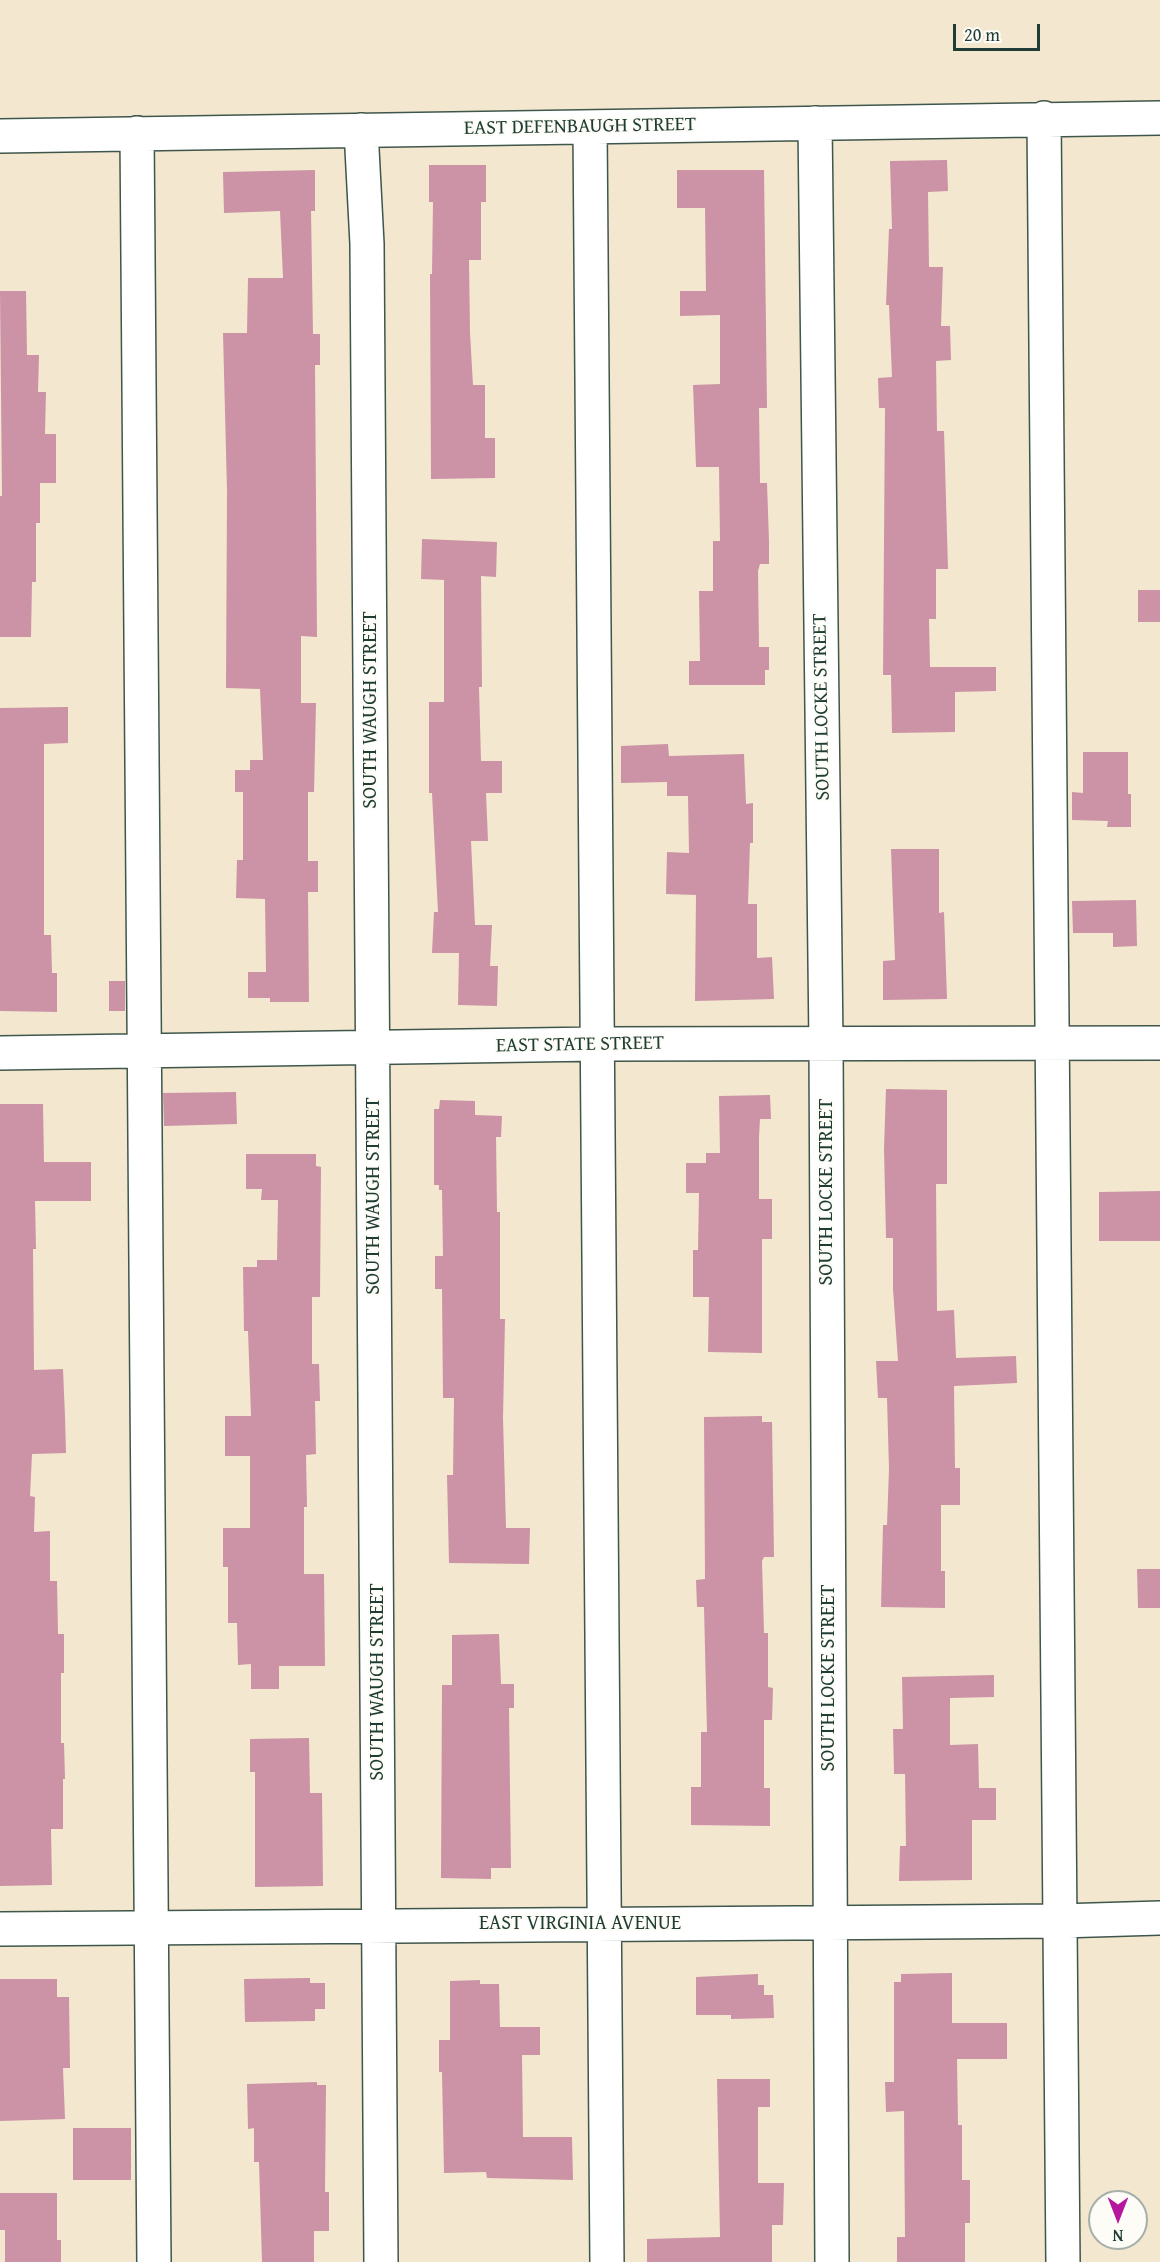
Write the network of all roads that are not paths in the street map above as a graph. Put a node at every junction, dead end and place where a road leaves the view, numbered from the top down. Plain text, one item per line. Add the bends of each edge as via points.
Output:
1 (1044, 118) junction
2 (1160, 118) edge
3 (815, 123) junction
4 (590, 127) junction
5 (361, 130) junction
6 (137, 133) junction
7 (0, 136) edge
8 (826, 1043) junction
9 (1160, 1043) edge
10 (597, 1044) junction
11 (1052, 1044) junction
12 (373, 1048) junction
13 (144, 1050) junction
14 (0, 1053) edge
15 (1160, 1918) edge
16 (1060, 1922) junction
17 (604, 1923) junction
18 (829, 1923) junction
19 (378, 1925) junction
20 (0, 1929) edge
21 (152, 1929) junction
22 (154, 2262) edge
23 (381, 2262) edge
24 (607, 2262) edge
25 (832, 2262) edge
26 (1063, 2262) edge

1 - 2 street, EAST DEFENBAUGH STREET
1 - 3 street, EAST DEFENBAUGH STREET
1 - 11 street
3 - 4 street, EAST DEFENBAUGH STREET
3 - 8 street, SOUTH LOCKE STREET
4 - 5 street, EAST DEFENBAUGH STREET
4 - 10 street
5 - 6 street, EAST DEFENBAUGH STREET
5 - 12 street, SOUTH WAUGH STREET via 367,244
6 - 7 street, EAST DEFENBAUGH STREET
6 - 13 street
8 - 10 street, EAST STATE STREET
8 - 11 street, EAST STATE STREET
8 - 18 street, SOUTH LOCKE STREET
9 - 11 street, EAST STATE STREET
10 - 12 street, EAST STATE STREET
10 - 17 street
11 - 16 street
12 - 13 street, EAST STATE STREET
12 - 19 street, SOUTH WAUGH STREET
13 - 14 street, EAST STATE STREET
13 - 21 street
15 - 16 street, EAST VIRGINIA AVENUE
16 - 18 street, EAST VIRGINIA AVENUE
16 - 26 street
17 - 18 street, EAST VIRGINIA AVENUE
17 - 19 street, EAST VIRGINIA AVENUE
17 - 24 street
18 - 25 street, SOUTH LOCKE STREET
19 - 21 street, EAST VIRGINIA AVENUE
19 - 23 street, SOUTH WAUGH STREET
20 - 21 street, EAST VIRGINIA AVENUE
21 - 22 street

